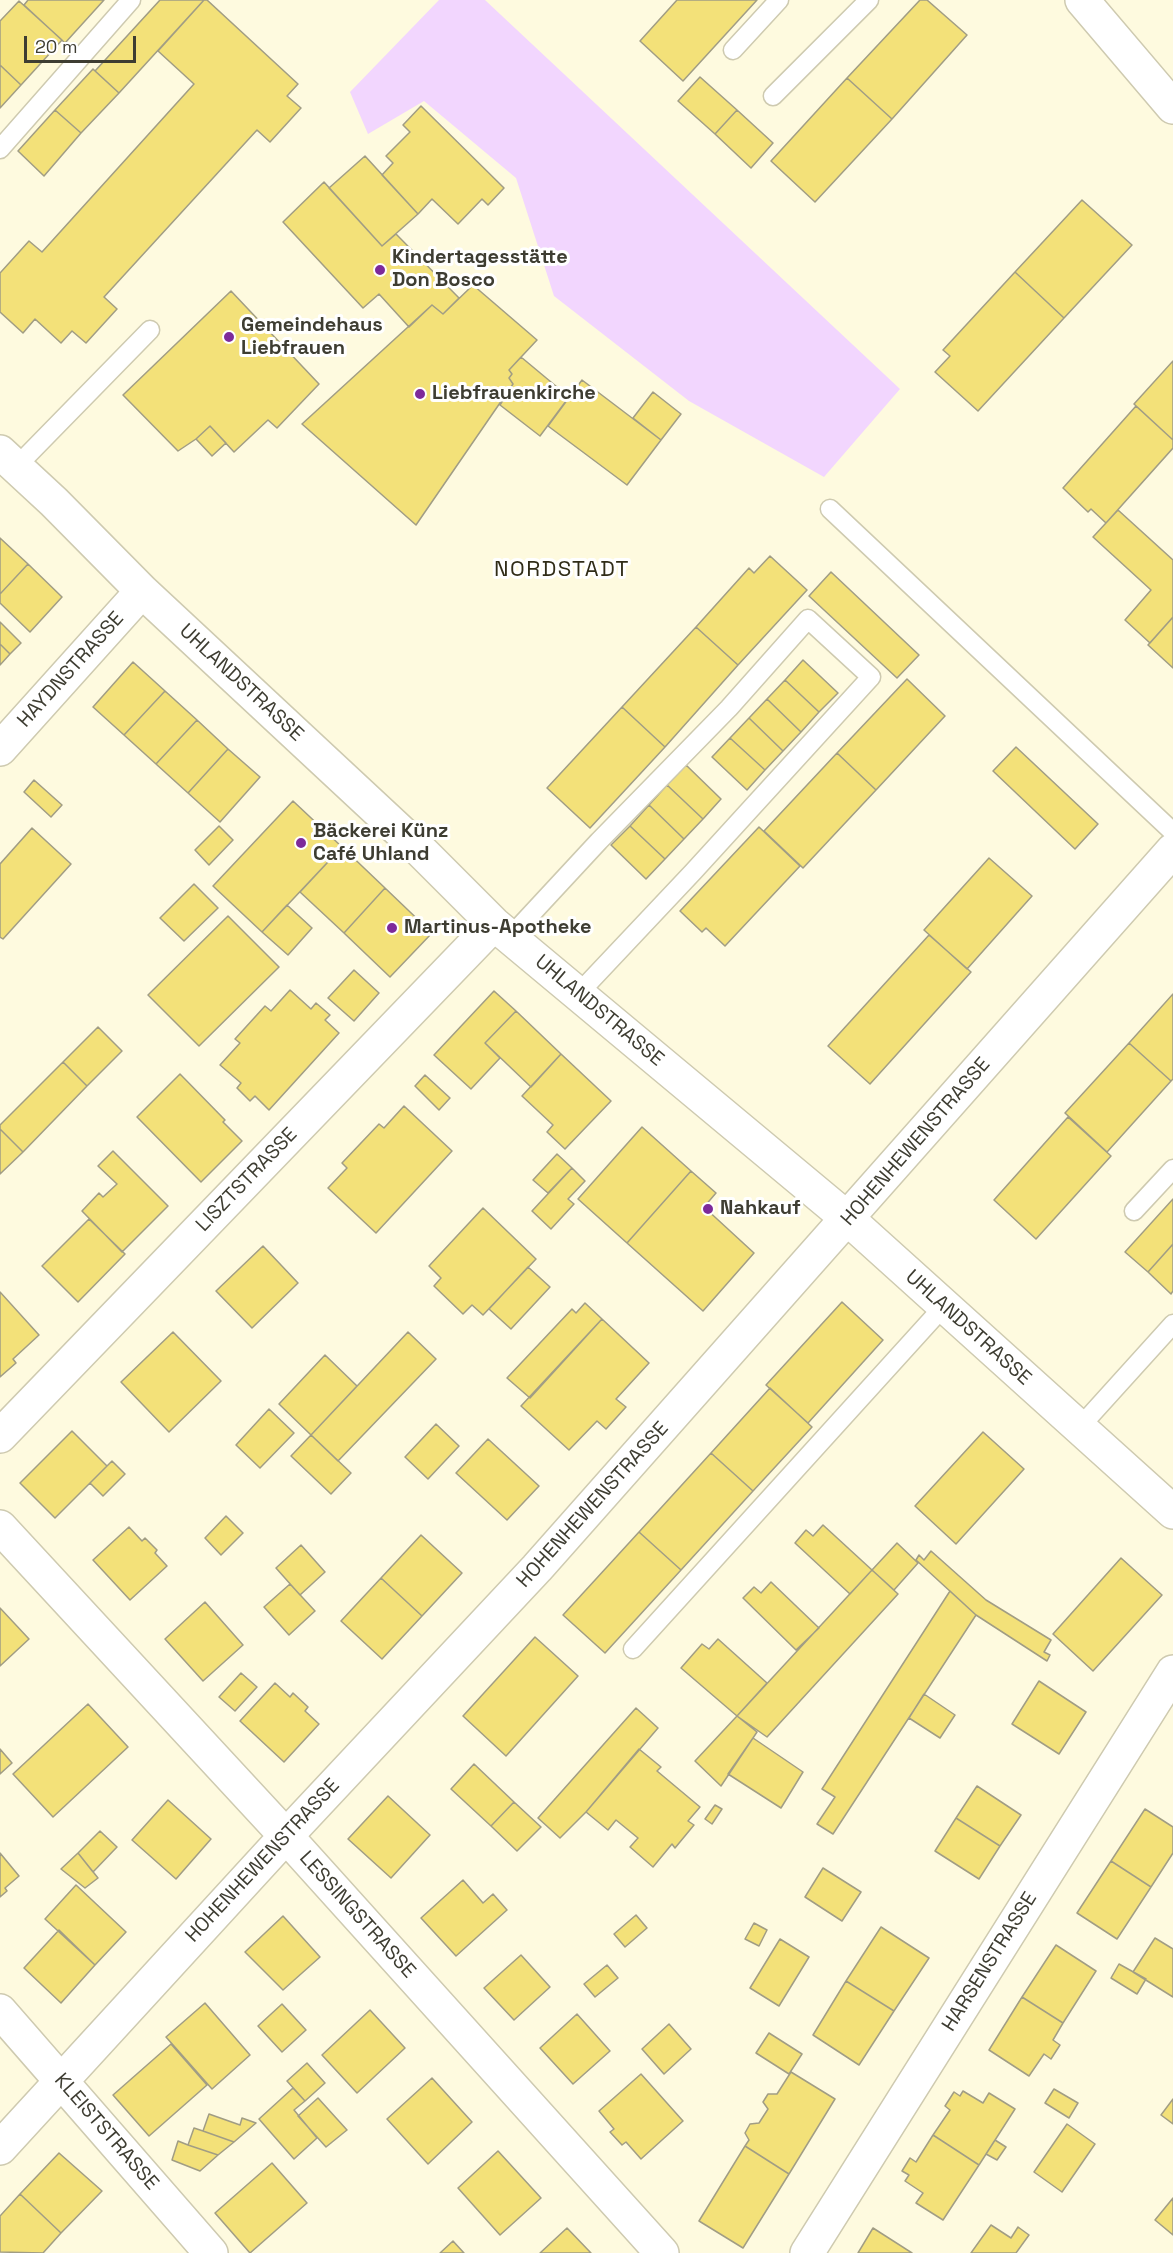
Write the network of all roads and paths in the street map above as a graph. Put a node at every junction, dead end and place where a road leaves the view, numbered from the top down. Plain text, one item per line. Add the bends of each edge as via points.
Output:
1 (131, 0) edge
2 (779, 0) edge
3 (869, 0) edge
4 (1082, 0) edge
5 (733, 50) dead end
6 (773, 96) dead end
7 (1173, 107) edge
8 (0, 149) edge
9 (150, 330) dead end
10 (8, 460) edge
11 (830, 509) dead end
12 (142, 591) junction
13 (0, 749) edge
14 (1173, 832) edge
15 (1173, 850) edge
16 (502, 930) junction
17 (578, 994) junction
18 (1173, 1169) edge
19 (1134, 1211) dead end
20 (848, 1219) junction
21 (944, 1306) junction
22 (1173, 1324) edge
23 (1079, 1428) junction
24 (0, 1436) edge
25 (1173, 1512) edge
26 (0, 1527) edge
27 (633, 1649) dead end
28 (1173, 1672) edge
29 (286, 1836) junction
30 (0, 2011) edge
31 (61, 2079) junction
32 (0, 2148) edge
33 (211, 2253) edge
34 (662, 2253) edge
35 (807, 2253) edge

1 - 8 lane
2 - 5 lane
3 - 6 lane
4 - 7 street
9 - 10 lane, UHLANDSTRASSE
10 - 12 street, UHLANDSTRASSE
11 - 14 lane
12 - 13 street, HAYDNSTRASSE
12 - 16 street, UHLANDSTRASSE
15 - 20 street, HOHENHEWENSTRASSE
16 - 17 street, UHLANDSTRASSE
16 - 17 lane via 599,841 729,708 808,619 871,676
16 - 24 street, LISZTSTRASSE
17 - 20 street, UHLANDSTRASSE
18 - 19 lane
20 - 21 street, UHLANDSTRASSE
20 - 29 street, HOHENHEWENSTRASSE via 537,1568
21 - 23 street, UHLANDSTRASSE
21 - 27 lane
22 - 23 lane
23 - 25 street, UHLANDSTRASSE
26 - 29 street, LESSINGSTRASSE
28 - 35 street, HARSENSTRASSE
29 - 31 street, HOHENHEWENSTRASSE
29 - 34 street, LESSINGSTRASSE
30 - 31 street, KLEISTSTRASSE
31 - 32 street, HOHENHEWENSTRASSE
31 - 33 street, KLEISTSTRASSE

